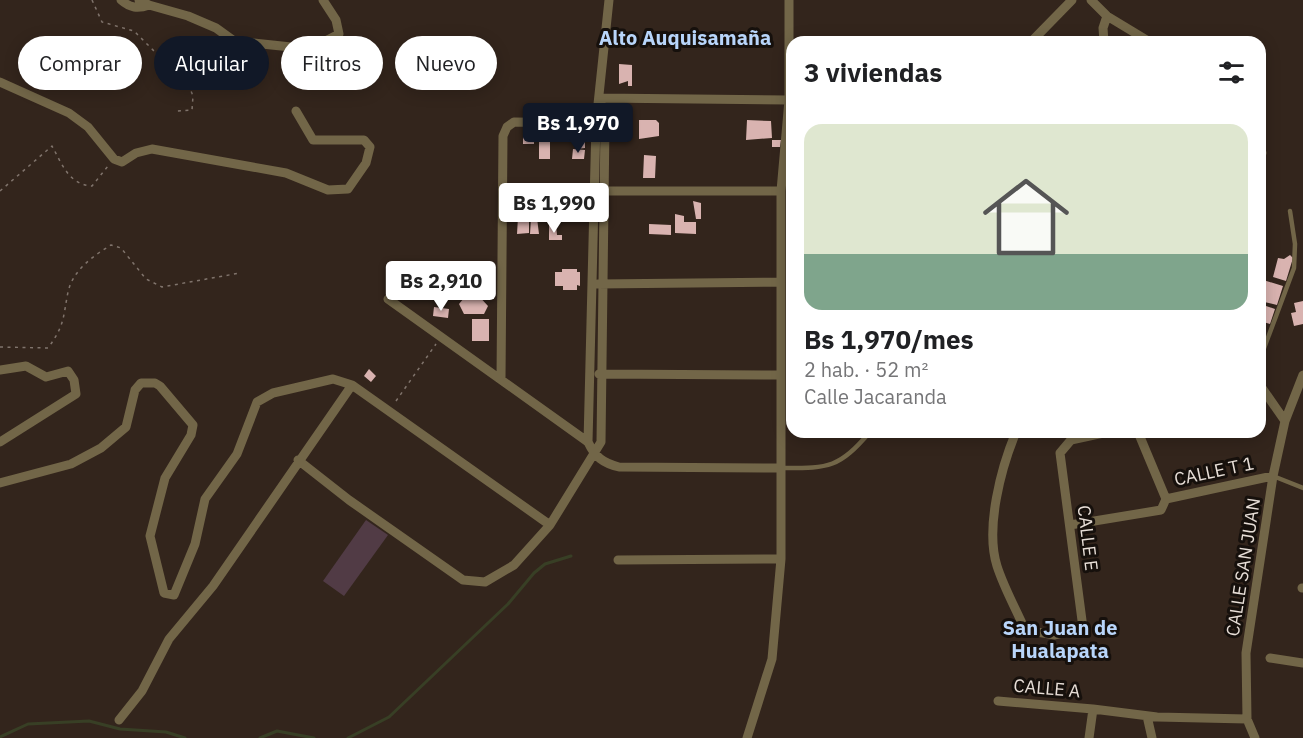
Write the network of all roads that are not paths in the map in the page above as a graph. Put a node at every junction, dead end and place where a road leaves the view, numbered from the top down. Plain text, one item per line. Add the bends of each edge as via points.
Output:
1 (121, 0) edge
2 (138, 0) edge
3 (323, 0) edge
4 (609, 0) edge
5 (789, 0) edge
6 (1072, 0) edge
7 (1091, 0) edge
8 (149, 5) junction
9 (1107, 16) junction
10 (789, 36) edge
11 (1037, 36) edge
12 (1104, 36) edge
13 (1140, 36) edge
14 (0, 82) edge
15 (600, 98) junction
16 (786, 100) edge
17 (296, 111) dead end
18 (600, 123) junction
19 (786, 134) edge
20 (594, 191) junction
21 (781, 191) junction
22 (604, 192) junction
23 (1290, 211) dead end
24 (781, 282) junction
25 (603, 284) junction
26 (592, 285) junction
27 (388, 299) dead end
28 (1266, 343) edge
29 (0, 370) edge
30 (602, 374) junction
31 (590, 375) junction
32 (779, 375) junction
33 (1303, 375) edge
34 (501, 379) junction
35 (352, 385) junction
36 (1266, 394) edge
37 (1285, 421) junction
38 (865, 438) edge
39 (1014, 438) edge
40 (1080, 438) edge
41 (1141, 438) edge
42 (0, 441) edge
43 (588, 441) junction
44 (594, 455) junction
45 (298, 460) junction
46 (780, 468) junction
47 (1273, 476) junction
48 (0, 483) edge
49 (1303, 488) edge
50 (1166, 499) junction
51 (549, 525) junction
52 (1070, 525) junction
53 (781, 559) junction
54 (618, 560) dead end
55 (1270, 658) dead end
56 (1303, 663) edge
57 (998, 701) dead end
58 (1093, 709) junction
59 (1147, 716) junction
60 (1247, 719) junction
61 (119, 720) dead end
62 (747, 738) edge
63 (1089, 738) edge
64 (1152, 738) edge
65 (1255, 738) edge

1 - 8 street via 128,6
2 - 8 street
3 - 8 street via 336,20 339,34 310,49 234,41 207,24
4 - 15 street
5 - 10 street
6 - 11 street
7 - 9 street
9 - 12 street
9 - 13 street
14 - 17 street via 69,113 88,127 114,159 122,162 153,149 286,173 328,190 348,189 366,163 370,147 364,140 313,140
15 - 16 street
15 - 18 street
18 - 20 street
18 - 22 street
18 - 34 street via 514,122 502,136
19 - 21 street
20 - 22 street
20 - 26 street
21 - 22 street
21 - 24 street
22 - 25 street
23 - 28 lane via 1294,268
24 - 25 street
24 - 32 street
25 - 26 street
25 - 30 street
26 - 31 street
27 - 34 street
29 - 42 street via 26,366 46,377 68,371 76,394
30 - 31 street
30 - 32 street
30 - 44 street via 601,442
31 - 43 street
32 - 46 street
33 - 37 street, CALLE SAN JUAN
34 - 43 street
35 - 45 street
35 - 48 street via 333,379 273,393 257,402 237,454 205,499 195,544 174,596 164,592 150,536 165,477 193,425 160,386 141,384 135,390 126,427 101,448 71,464
35 - 51 street
36 - 37 street
37 - 47 street, CALLE SAN JUAN
38 - 46 lane via 834,465
39 - 52 street, CALLE E via 993,511 996,564 1025,630 1055,635 1083,628
40 - 52 street, CALLE E via 1071,440 1060,453
41 - 50 street
43 - 44 street
44 - 46 street via 619,467
44 - 51 street
45 - 51 street via 463,580 485,582 514,565
45 - 61 street via 213,586 169,639 142,691
46 - 53 street
47 - 49 lane, CALLE T 1
47 - 50 street, CALLE T 1
47 - 60 street, CALLE SAN JUAN via 1246,652
50 - 52 street, CALLE T 1 via 1161,510
53 - 54 street
53 - 62 street via 772,659
55 - 56 street
57 - 58 street, CALLE A
58 - 59 street, CALLE A
58 - 63 street
59 - 60 street, CALLE A
59 - 64 street
60 - 65 street

